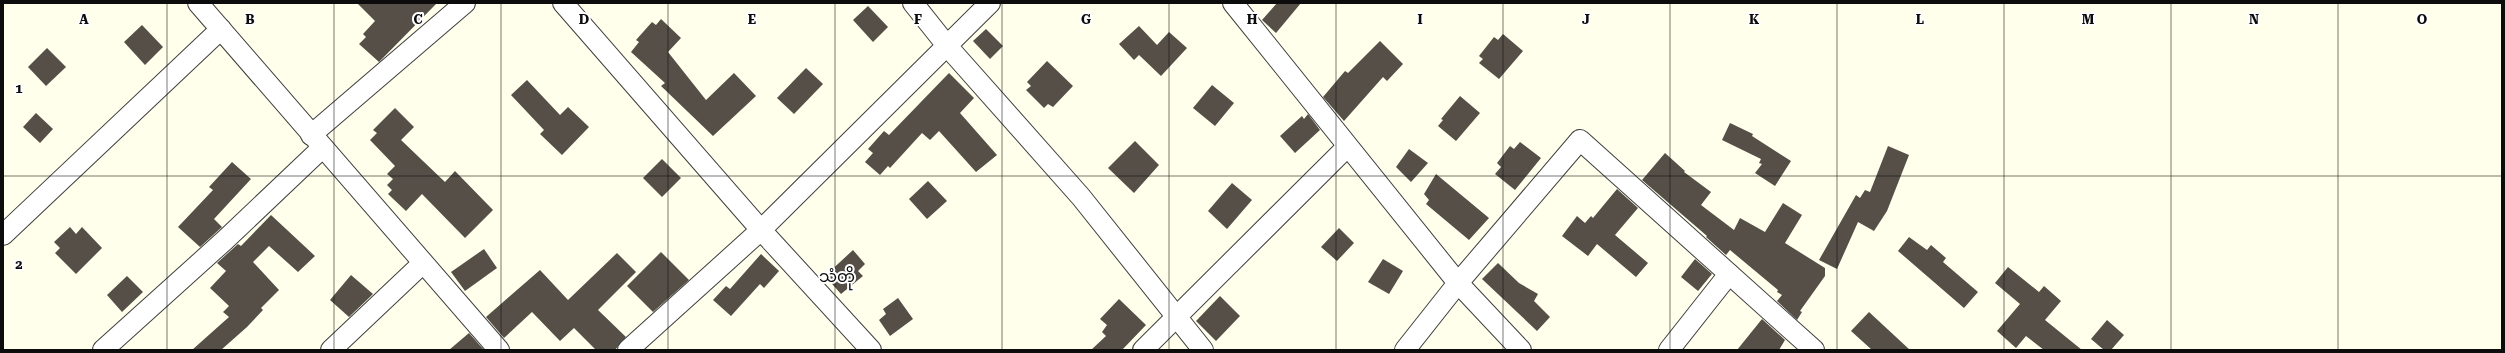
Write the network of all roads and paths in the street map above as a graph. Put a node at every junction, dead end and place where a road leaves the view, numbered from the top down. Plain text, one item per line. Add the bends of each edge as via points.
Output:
1 (198, 3) edge
2 (465, 3) edge
3 (563, 3) edge
4 (913, 3) edge
5 (990, 3) edge
6 (1233, 3) edge
7 (221, 29) junction
8 (948, 47) junction
9 (317, 142) junction
10 (1347, 147) junction
11 (761, 230) junction
12 (3, 234) edge
13 (423, 263) junction
14 (1729, 274) junction
15 (1458, 283) junction
16 (1178, 316) junction
17 (103, 350) edge
18 (330, 350) edge
19 (499, 350) edge
20 (628, 350) edge
21 (871, 350) edge
22 (1143, 350) edge
23 (1203, 350) edge
24 (1405, 350) edge
25 (1521, 350) edge
26 (1670, 350) edge
27 (1814, 350) edge

1 - 7 street
2 - 9 street
3 - 11 street
4 - 8 street
5 - 8 street
6 - 10 street
7 - 9 street
7 - 12 street
8 - 11 street
8 - 16 street via 1081,197
9 - 13 street
9 - 17 street via 225,240
10 - 15 street
10 - 16 street
11 - 20 street
11 - 21 street
13 - 18 street
13 - 19 street
14 - 15 street via 1580,140
14 - 26 street
14 - 27 street
15 - 24 street
15 - 25 street
16 - 22 street
16 - 23 street

